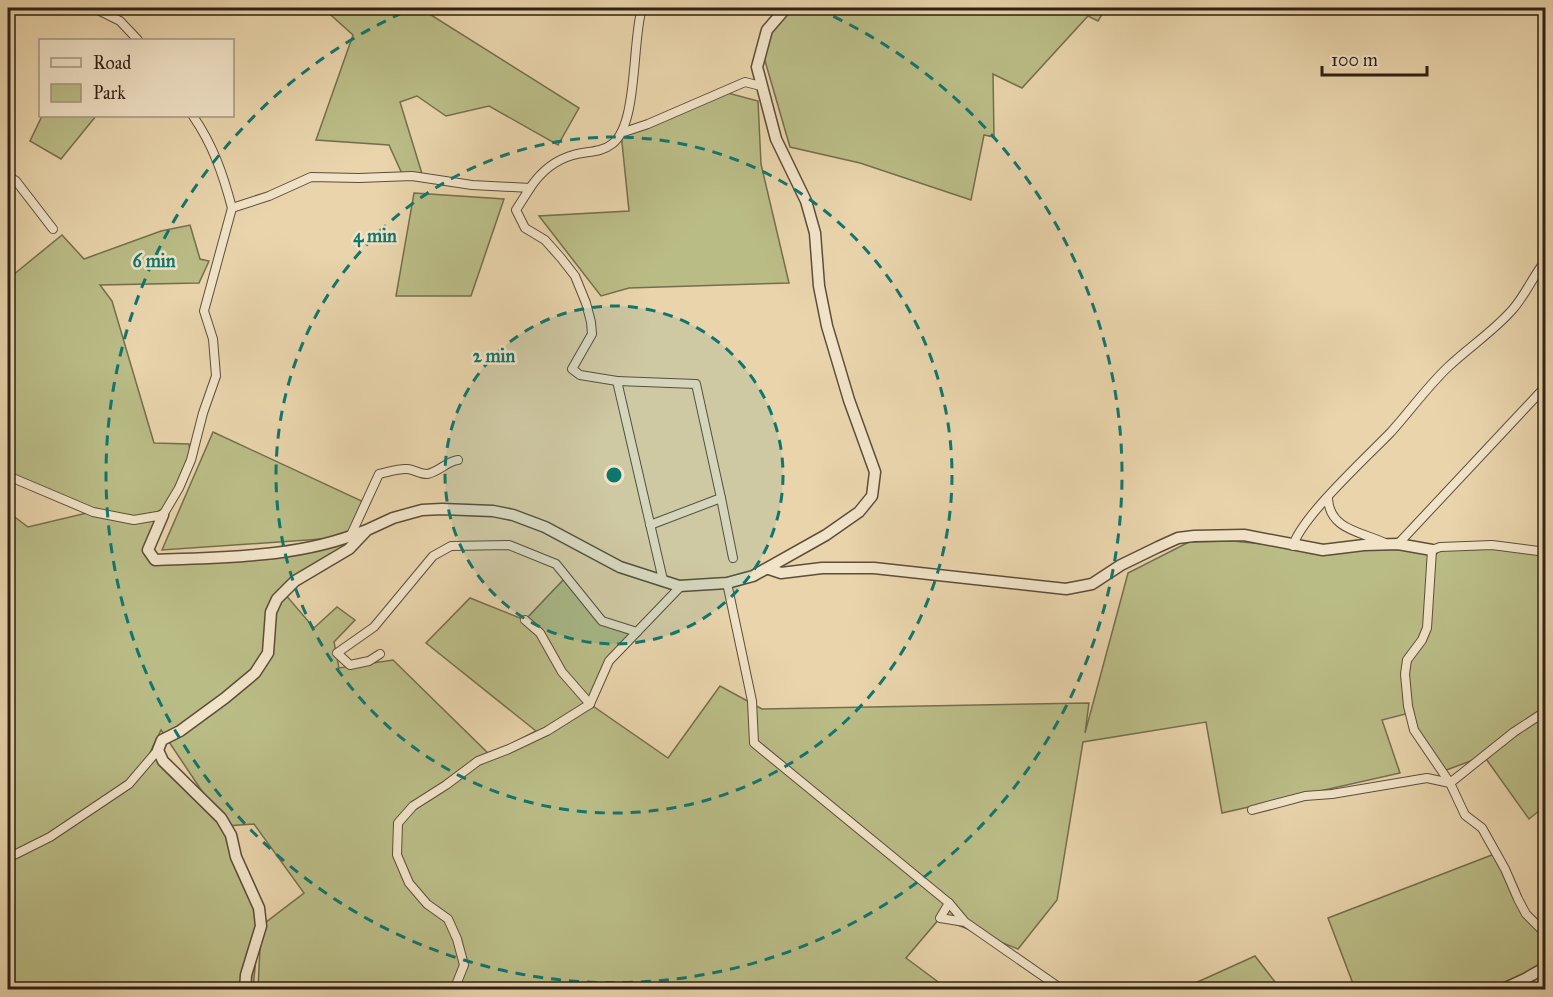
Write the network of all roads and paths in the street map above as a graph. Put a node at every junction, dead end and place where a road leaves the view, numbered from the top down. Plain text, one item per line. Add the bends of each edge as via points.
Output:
1 (94, 8) edge
2 (642, 8) edge
3 (786, 8) edge
4 (137, 39) edge
5 (758, 67) junction
6 (746, 82) junction
7 (761, 86) junction
8 (194, 117) edge
9 (621, 133) junction
10 (8, 176) edge
11 (530, 188) junction
12 (232, 208) junction
13 (53, 229) dead end
14 (1545, 260) edge
15 (1534, 274) junction
16 (1545, 278) edge
17 (617, 381) junction
18 (1545, 386) edge
19 (458, 460) dead end
20 (8, 476) edge
21 (721, 498) junction
22 (1328, 499) junction
23 (163, 515) junction
24 (650, 525) junction
25 (367, 530) junction
26 (350, 537) junction
27 (1393, 544) junction
28 (1293, 546) junction
29 (1432, 550) junction
30 (1545, 552) edge
31 (733, 558) dead end
32 (769, 569) junction
33 (663, 580) junction
34 (727, 583) junction
35 (681, 586) junction
36 (525, 620) dead end
37 (637, 632) junction
38 (380, 654) dead end
39 (590, 704) junction
40 (1545, 711) edge
41 (158, 750) junction
42 (1450, 783) junction
43 (1252, 810) dead end
44 (8, 858) edge
45 (949, 903) junction
46 (965, 922) junction
47 (1545, 934) edge
48 (1545, 967) edge
49 (245, 990) edge
50 (454, 990) edge
51 (1063, 990) edge
52 (1500, 990) edge

1 - 4 street via 120,21
2 - 9 street via 632,97
3 - 5 street via 767,30
5 - 6 street
5 - 7 street
6 - 7 street
6 - 9 street
7 - 32 street via 776,139 806,201 815,233 827,326 875,472 872,496 859,512
8 - 12 street via 209,139
9 - 11 street via 613,144 552,165
10 - 13 street
11 - 12 street via 412,176 310,177
11 - 17 street via 516,210 525,228 545,240 575,276 591,322 592,334 572,369 580,375
12 - 23 street via 204,311 213,339 216,376 191,460
14 - 15 street
15 - 16 street
15 - 22 street via 1513,309 1448,367
17 - 21 street via 696,384
17 - 24 street
18 - 27 street
19 - 26 street via 430,474 398,469 379,474
20 - 23 street via 93,512 134,520
21 - 24 street
21 - 31 street
22 - 27 street via 1328,510 1337,521
22 - 28 street
23 - 26 street via 148,550 155,560 286,552
24 - 33 street
25 - 26 street
25 - 33 street via 422,510 493,511 545,527 620,567
25 - 41 street via 349,549 295,581 277,598 271,612 268,653 255,673 180,731 162,740
27 - 28 street via 1323,550
27 - 29 street
28 - 32 street via 1244,535 1178,538 1121,565 1092,585 1065,589 874,567 781,573
29 - 30 street via 1492,545
29 - 42 street via 1427,628 1407,660 1406,684 1413,730
32 - 34 street
33 - 35 street
34 - 35 street
34 - 45 street via 752,701 754,743
35 - 37 street
36 - 39 street via 540,633 566,677
37 - 38 street via 602,621 556,564 509,545 451,546 433,556 374,627 336,653 350,665
37 - 39 street via 609,661
39 - 50 street via 547,731 478,761 412,806 398,823 398,855 409,883 427,904 448,919 457,939 464,965
40 - 42 street
41 - 44 street via 129,784 50,837
41 - 49 street via 163,761 221,818 259,908 261,926
42 - 43 street via 1427,778 1305,796
42 - 47 street via 1465,815 1482,828 1506,869 1526,914
45 - 46 street
45 - 46 street via 940,918
46 - 51 street
48 - 52 street

